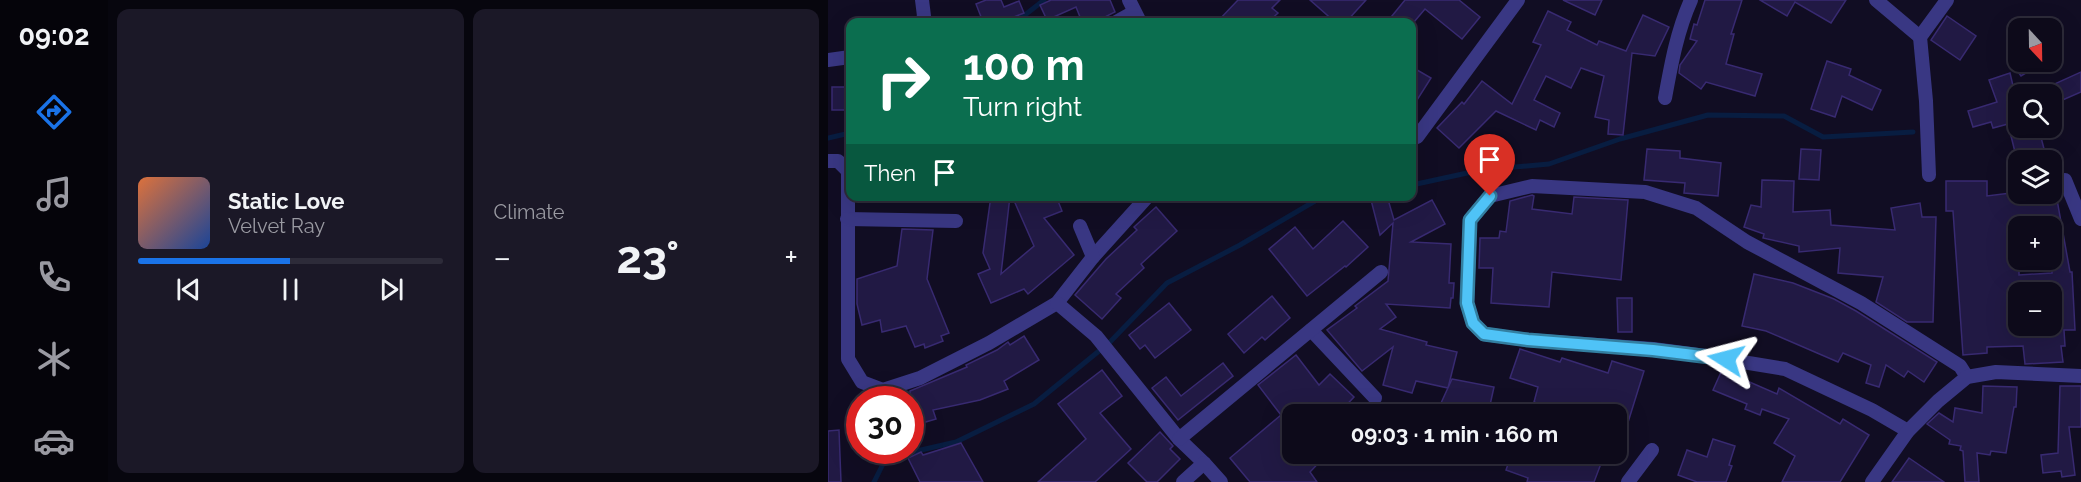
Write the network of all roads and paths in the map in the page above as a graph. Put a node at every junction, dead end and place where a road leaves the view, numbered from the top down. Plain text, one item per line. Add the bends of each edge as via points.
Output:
1 (922, 0) edge
2 (1518, 0) edge
3 (1691, 0) edge
4 (1876, 0) edge
5 (1947, 0) edge
6 (923, 18) edge
7 (1920, 37) junction
8 (846, 58) edge
9 (828, 60) edge
10 (1665, 98) dead end
11 (1417, 137) dead end
12 (1929, 175) dead end
13 (2065, 180) dead end
14 (848, 201) edge
15 (1143, 201) edge
16 (847, 219) junction
17 (2081, 219) edge
18 (956, 221) dead end
19 (1080, 226) dead end
20 (1093, 256) junction
21 (1381, 272) dead end
22 (1057, 303) junction
23 (1311, 330) junction
24 (2081, 376) edge
25 (1967, 377) junction
26 (1374, 398) dead end
27 (1908, 431) junction
28 (1179, 439) junction
29 (1653, 450) dead end
30 (1204, 463) junction
31 (1183, 482) edge
32 (1221, 482) edge
33 (1628, 482) edge
34 (1872, 482) edge

1 - 6 street
2 - 11 street
3 - 10 street via 1683,18
4 - 7 street
5 - 7 street
7 - 12 street
8 - 9 street
13 - 17 street
14 - 16 street
15 - 20 street
16 - 18 street
16 - 22 street via 848,359 862,382 883,390 920,378
19 - 20 street
20 - 22 street
21 - 23 street
22 - 28 street via 1096,336
23 - 26 street
23 - 28 street
24 - 25 street via 1996,372
25 - 27 street
25 - 27 street via 1960,366 1861,303 1747,242 1696,208 1645,192 1532,186 1490,196 1470,220 1467,303 1473,323 1484,334 1696,354 1785,369
27 - 34 street
28 - 30 street
29 - 33 street
30 - 31 street
30 - 32 street

